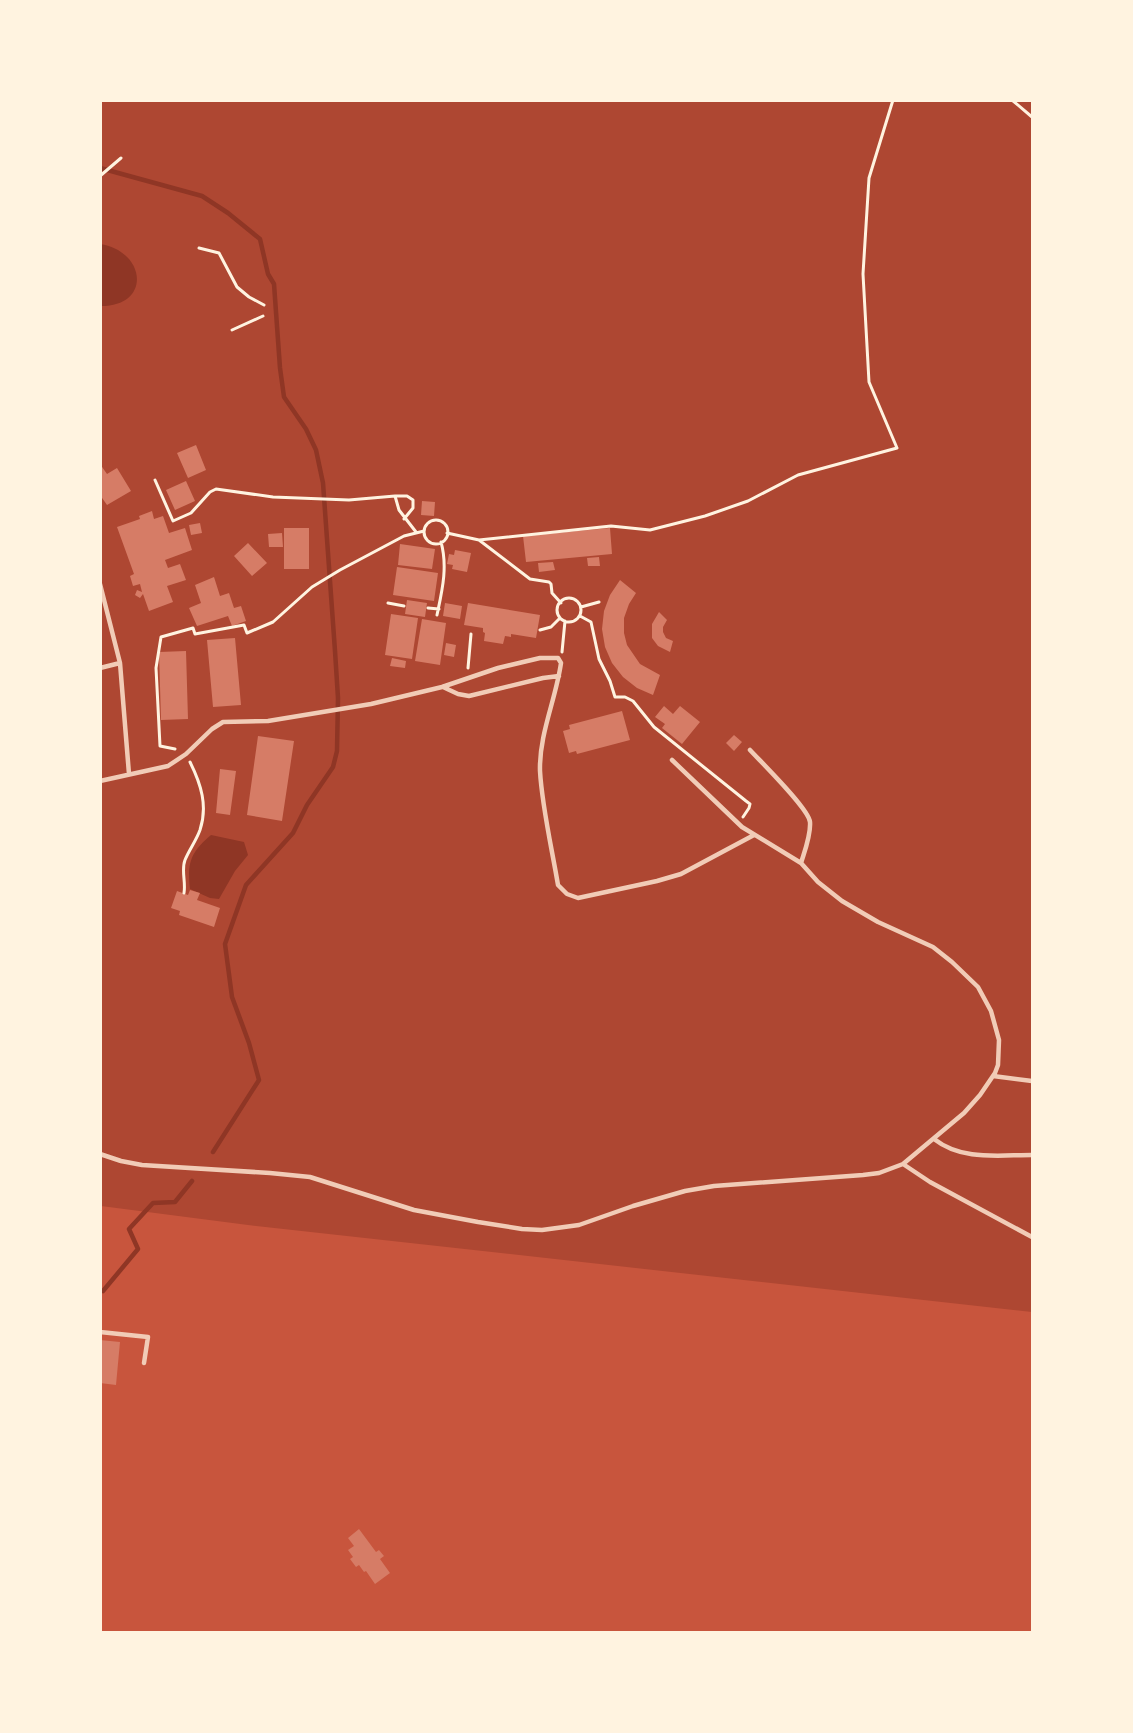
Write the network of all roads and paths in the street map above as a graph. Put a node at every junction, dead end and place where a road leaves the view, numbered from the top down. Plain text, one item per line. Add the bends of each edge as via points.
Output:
1 (893, 100) edge
2 (1012, 100) edge
3 (1032, 117) edge
4 (121, 158) dead end
5 (100, 176) edge
6 (199, 248) dead end
7 (264, 305) dead end
8 (263, 316) dead end
9 (232, 330) dead end
10 (155, 480) dead end
11 (394, 496) junction
12 (404, 519) junction
13 (424, 531) junction
14 (416, 532) junction
15 (447, 533) junction
16 (479, 540) junction
17 (441, 542) junction
18 (100, 584) edge
19 (598, 602) dead end
20 (388, 603) dead end
21 (561, 603) junction
22 (404, 606) dead end
23 (428, 608) dead end
24 (581, 608) junction
25 (438, 609) junction
26 (437, 615) dead end
27 (580, 616) junction
28 (561, 618) junction
29 (565, 621) junction
30 (540, 630) dead end
31 (471, 634) dead end
32 (120, 663) junction
33 (561, 663) junction
34 (100, 668) edge
35 (559, 676) junction
36 (465, 679) junction
37 (442, 687) junction
38 (750, 750) dead end
39 (186, 753) junction
40 (672, 760) dead end
41 (129, 774) junction
42 (100, 781) edge
43 (738, 823) junction
44 (754, 836) junction
45 (801, 862) junction
46 (184, 893) dead end
47 (993, 1076) junction
48 (1032, 1081) edge
49 (934, 1139) junction
50 (100, 1154) edge
51 (1032, 1155) edge
52 (903, 1164) junction
53 (1032, 1237) edge
54 (100, 1332) edge
55 (144, 1363) dead end

1 - 16 path via 869,178 863,274 869,382 897,447 798,475 748,501 650,530 611,526
2 - 3 path
4 - 5 path
6 - 7 path via 219,253 237,286
8 - 9 path
10 - 11 path via 173,521 191,513 216,489 349,500
11 - 12 path
11 - 12 path via 413,500 413,508
12 - 14 path
13 - 14 path
13 - 15 path via 429,522 437,520 444,524
13 - 17 path via 428,541
14 - 39 path via 322,580 273,622 247,633 244,625 195,634 193,628 161,637 156,668 160,746
15 - 16 path
15 - 17 path
16 - 21 path via 530,579 549,582 554,597
17 - 25 path via 444,577
18 - 32 lane
19 - 24 path
20 - 22 path
21 - 24 path via 571,599
21 - 28 path
23 - 25 path
24 - 27 path
25 - 26 path
27 - 29 path
27 - 43 path via 591,622 599,659 615,697 633,701 654,727 750,804
28 - 29 path
28 - 30 path
29 - 33 path
31 - 36 path
32 - 34 lane
32 - 41 lane
33 - 35 lane
33 - 36 lane via 558,658 540,658
35 - 37 lane via 468,696
35 - 44 lane via 540,771 558,885 562,890 578,898 657,881 681,874
36 - 37 lane
37 - 39 lane via 300,716 224,722
38 - 45 lane via 810,819
39 - 41 lane via 168,766
39 - 46 path via 204,796 202,824 184,867
40 - 43 lane
41 - 42 lane
43 - 44 lane
44 - 45 lane
45 - 47 lane via 842,901 933,947 971,979 998,1030 998,1065
47 - 48 lane
47 - 49 lane via 964,1113
49 - 51 lane via 945,1148 967,1155
49 - 52 lane
50 - 52 lane via 142,1165 310,1177 414,1210 542,1230 579,1225 685,1191 863,1175
52 - 53 lane
54 - 55 lane via 148,1336

